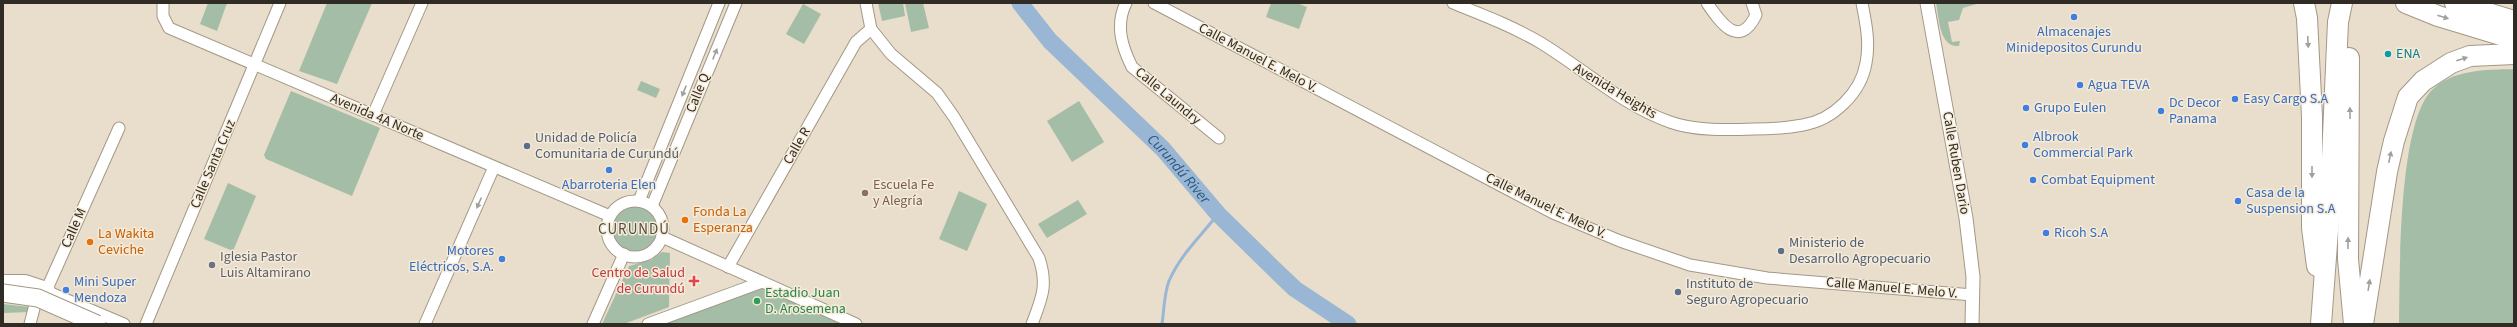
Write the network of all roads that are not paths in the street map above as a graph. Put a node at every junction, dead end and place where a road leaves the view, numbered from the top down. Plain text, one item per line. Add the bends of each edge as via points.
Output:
1 (163, 3) edge
2 (280, 3) edge
3 (422, 3) edge
4 (719, 3) edge
5 (736, 3) edge
6 (866, 3) edge
7 (1126, 3) edge
8 (1154, 3) edge
9 (1454, 3) edge
10 (1706, 3) edge
11 (1752, 3) edge
12 (1862, 3) edge
13 (1927, 3) edge
14 (2304, 3) edge
15 (2342, 3) edge
16 (2345, 3) edge
17 (2406, 3) edge
18 (2455, 3) edge
19 (1468, 6) edge
20 (2514, 21) edge
21 (871, 30) junction
22 (2514, 38) edge
23 (2514, 54) edge
24 (254, 65) junction
25 (373, 115) junction
26 (118, 128) dead end
27 (1218, 138) dead end
28 (494, 167) junction
29 (639, 201) junction
30 (652, 206) junction
31 (610, 216) junction
32 (662, 237) junction
33 (624, 254) junction
34 (728, 266) junction
35 (762, 282) junction
36 (3, 284) edge
37 (46, 291) junction
38 (3, 293) edge
39 (1973, 295) junction
40 (2322, 314) edge
41 (30, 324) edge
42 (97, 324) edge
43 (124, 324) edge
44 (146, 324) edge
45 (425, 324) edge
46 (593, 324) edge
47 (648, 324) edge
48 (856, 324) edge
49 (1032, 324) edge
50 (1972, 324) edge
51 (2354, 324) edge
52 (2363, 324) edge

1 - 24 street, Avenida 4A Norte via 164,16 169,28
2 - 24 street, Calle Santa Cruz
3 - 25 street
4 -> 29 street, Calle Q
30 -> 5 street, Calle Q
6 - 21 street
7 - 27 street, Calle Laundry via 1120,34 1124,52 1132,68
8 - 39 street, Calle Manuel E. Melo V. via 1553,213 1620,242 1690,265 1767,278
9 - 19 street, Avenida Heights
10 - 11 street via 1723,26 1733,32 1743,31 1752,24 1756,15
12 - 19 street, Avenida Heights via 1868,34 1866,64 1850,97 1838,109 1824,118 1804,125 1726,130 1672,123 1644,112 1600,85 1542,43
13 - 39 street, Calle Ruben Dario via 1966,218
14 -> 40 highway via 2312,117 2312,228
15 - 40 highway via 2338,22
51 -> 16 highway via 2348,259 2349,48
17 -> 22 highway via 2438,16
18 - 20 highway
21 - 34 street, Calle R via 856,42
21 - 49 street via 891,54 935,90 1039,258 1045,281 1042,298
52 -> 23 highway via 2387,172 2408,97 2423,81 2451,62 2470,56
24 - 25 street, Avenida 4A Norte
24 - 44 street, Calle Santa Cruz
25 - 28 street, Avenida 4A Norte
26 - 37 street, Calle M
28 - 31 street, Avenida 4A Norte
28 -> 45 street
29 - 30 street
29 - 31 street via 621,205
30 - 32 street via 661,219
31 - 33 street via 609,238 618,251
32 - 33 street via 655,249 645,255
32 - 34 street
33 - 46 street
34 - 35 street
35 - 47 street
35 - 48 street
36 - 37 highway via 26,284
37 - 41 street, Calle M via 38,293
37 - 43 street
38 - 42 main road, bridge via 38,298
39 - 50 street, Calle Ruben Dario

